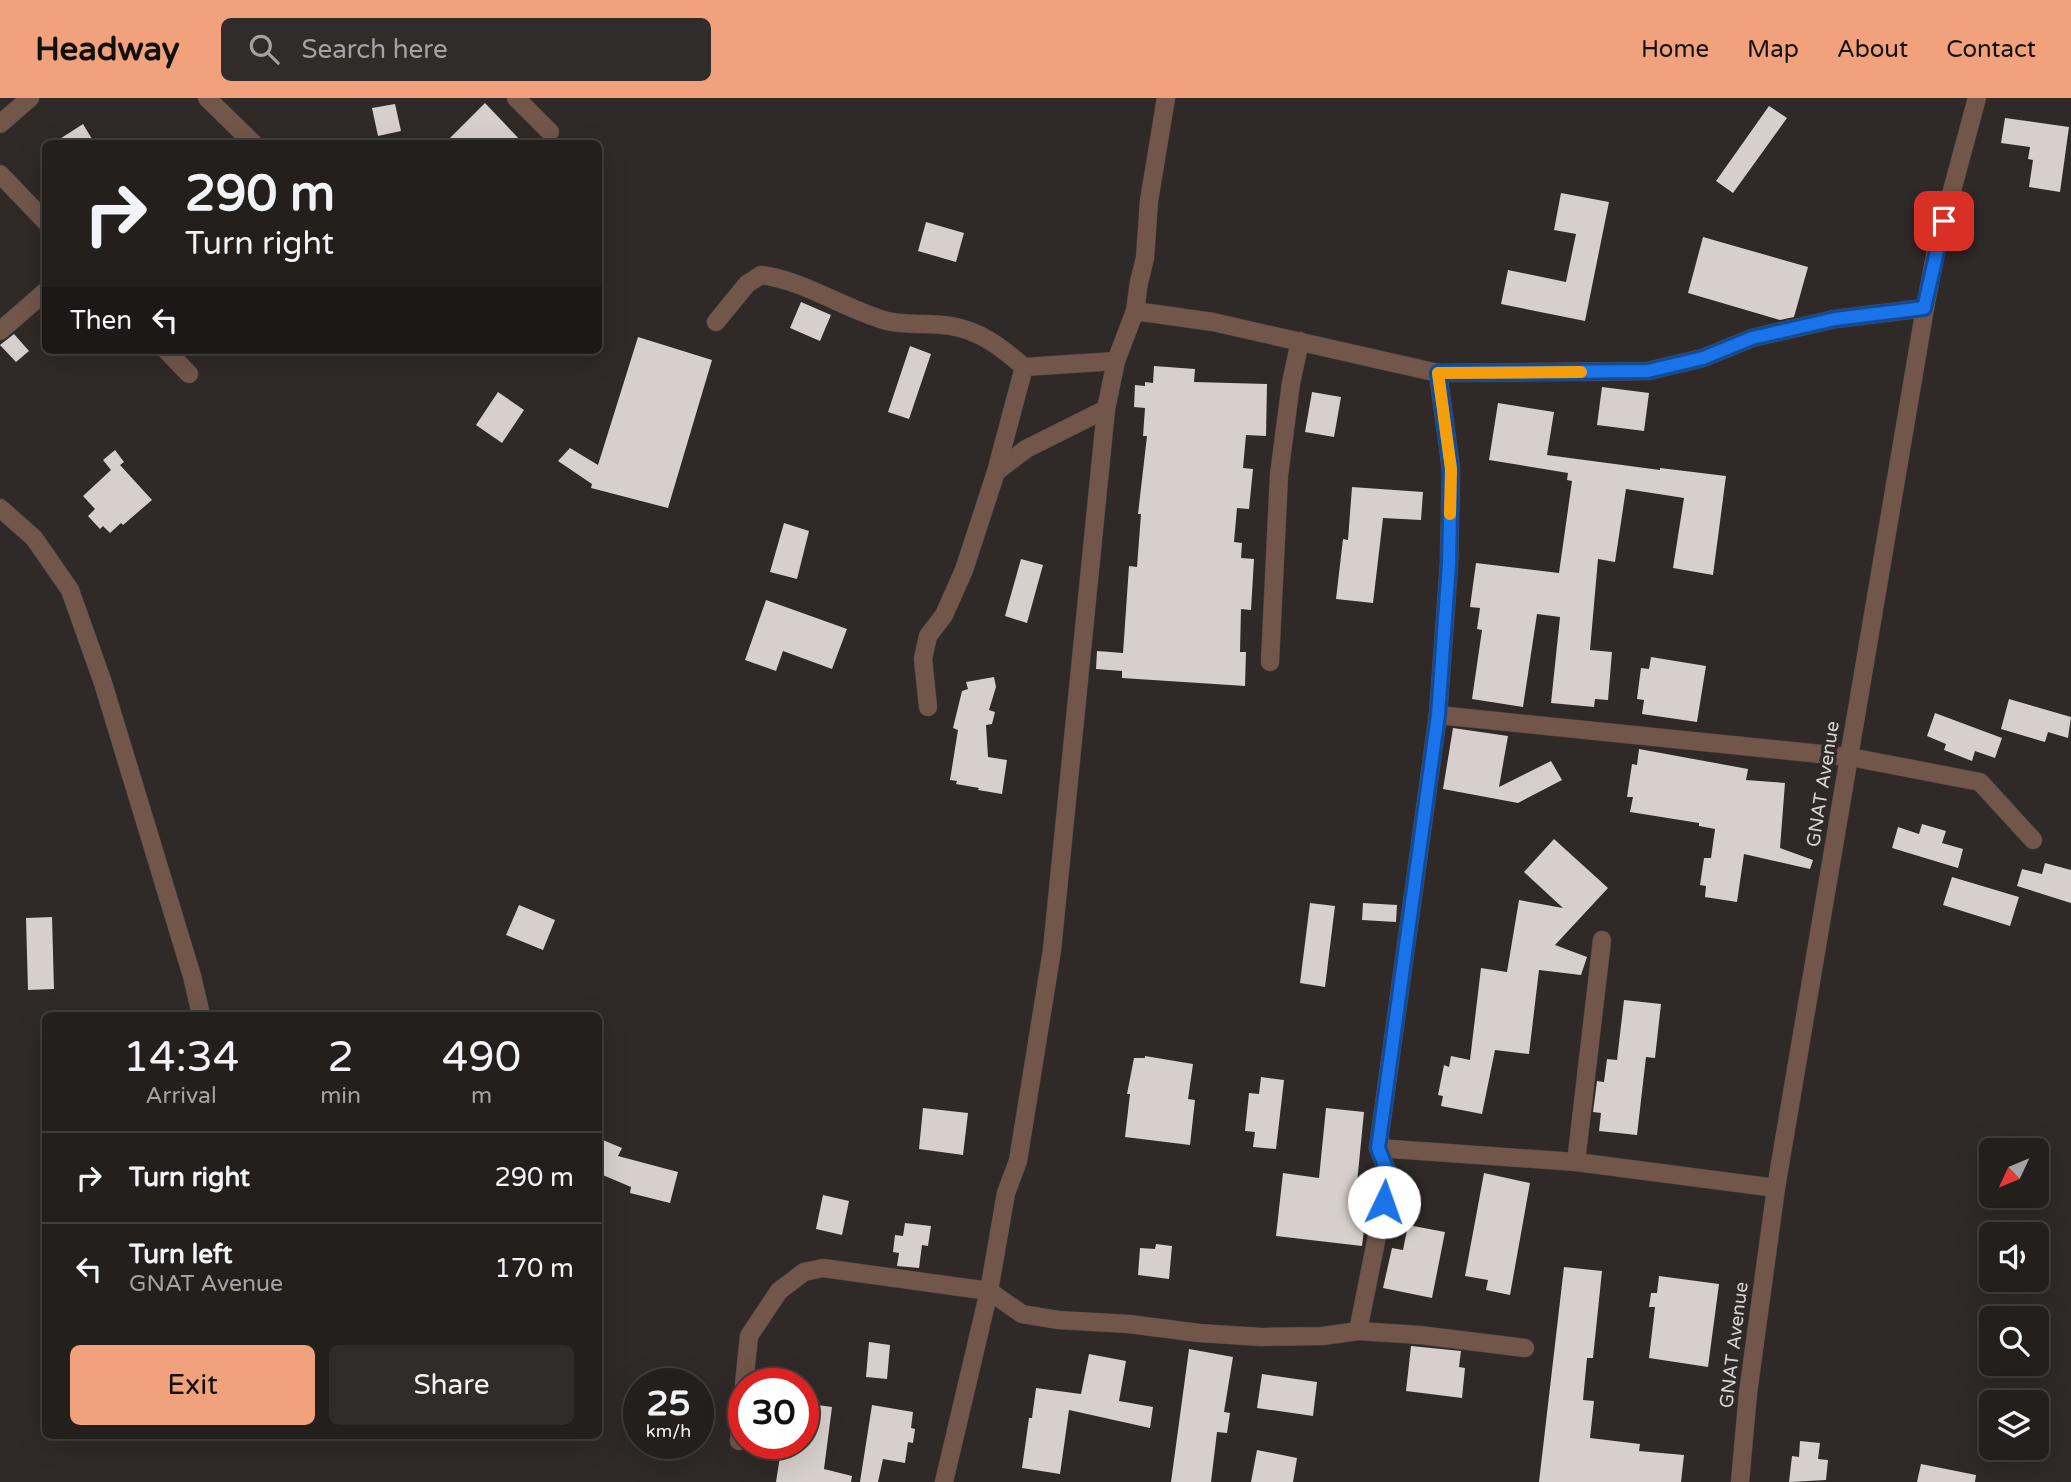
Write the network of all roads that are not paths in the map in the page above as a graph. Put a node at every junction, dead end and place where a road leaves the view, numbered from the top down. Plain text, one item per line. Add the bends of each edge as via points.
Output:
1 (30, 98) edge
2 (207, 98) edge
3 (516, 98) edge
4 (1166, 98) edge
5 (1978, 98) edge
6 (0, 124) edge
7 (550, 132) dead end
8 (250, 140) edge
9 (0, 174) edge
10 (42, 218) edge
11 (42, 294) edge
12 (1924, 308) junction
13 (1135, 311) junction
14 (716, 322) dead end
15 (0, 331) edge
16 (1300, 341) junction
17 (170, 354) edge
18 (1116, 361) junction
19 (1024, 367) junction
20 (1438, 373) junction
21 (189, 374) dead end
22 (1106, 409) junction
23 (996, 472) junction
24 (0, 508) edge
25 (1269, 662) dead end
26 (928, 707) dead end
27 (1438, 715) junction
28 (1850, 757) junction
29 (2033, 840) dead end
30 (1602, 940) dead end
31 (200, 1012) edge
32 (1378, 1148) junction
33 (1576, 1162) junction
34 (1776, 1188) junction
35 (989, 1291) junction
36 (1358, 1331) junction
37 (1525, 1348) dead end
38 (746, 1368) edge
39 (944, 1482) edge
40 (1741, 1482) edge

1 - 6 street
2 - 8 street
3 - 7 street
4 - 13 street
5 - 12 street, GNAT Avenue
9 - 10 street
11 - 15 street
12 - 20 street via 1835,319 1752,338 1703,358 1648,371
12 - 28 street, GNAT Avenue
13 - 16 street
13 - 18 street
14 - 19 street via 747,284 761,275 775,277 889,322 951,326 981,335
16 - 20 street
16 - 25 street via 1279,475
17 - 21 street
18 - 19 street
18 - 22 street
19 - 23 street
20 - 27 street via 1451,469
22 - 23 street via 1026,449
22 - 35 street via 1052,950 1018,1161 1006,1193
23 - 26 street via 964,570 944,615 928,636 923,659
24 - 31 street via 34,538 70,590 103,682
27 - 28 street
27 - 32 street
28 - 29 street via 1980,782
28 - 34 street, GNAT Avenue
30 - 33 street
32 - 33 street
32 - 36 street via 1389,1176
33 - 34 street
34 - 40 street, GNAT Avenue via 1748,1393
35 - 36 street via 1021,1314 1058,1320 1261,1337
35 - 38 street via 823,1268 804,1272 779,1291 749,1336
35 - 39 street
36 - 37 street

